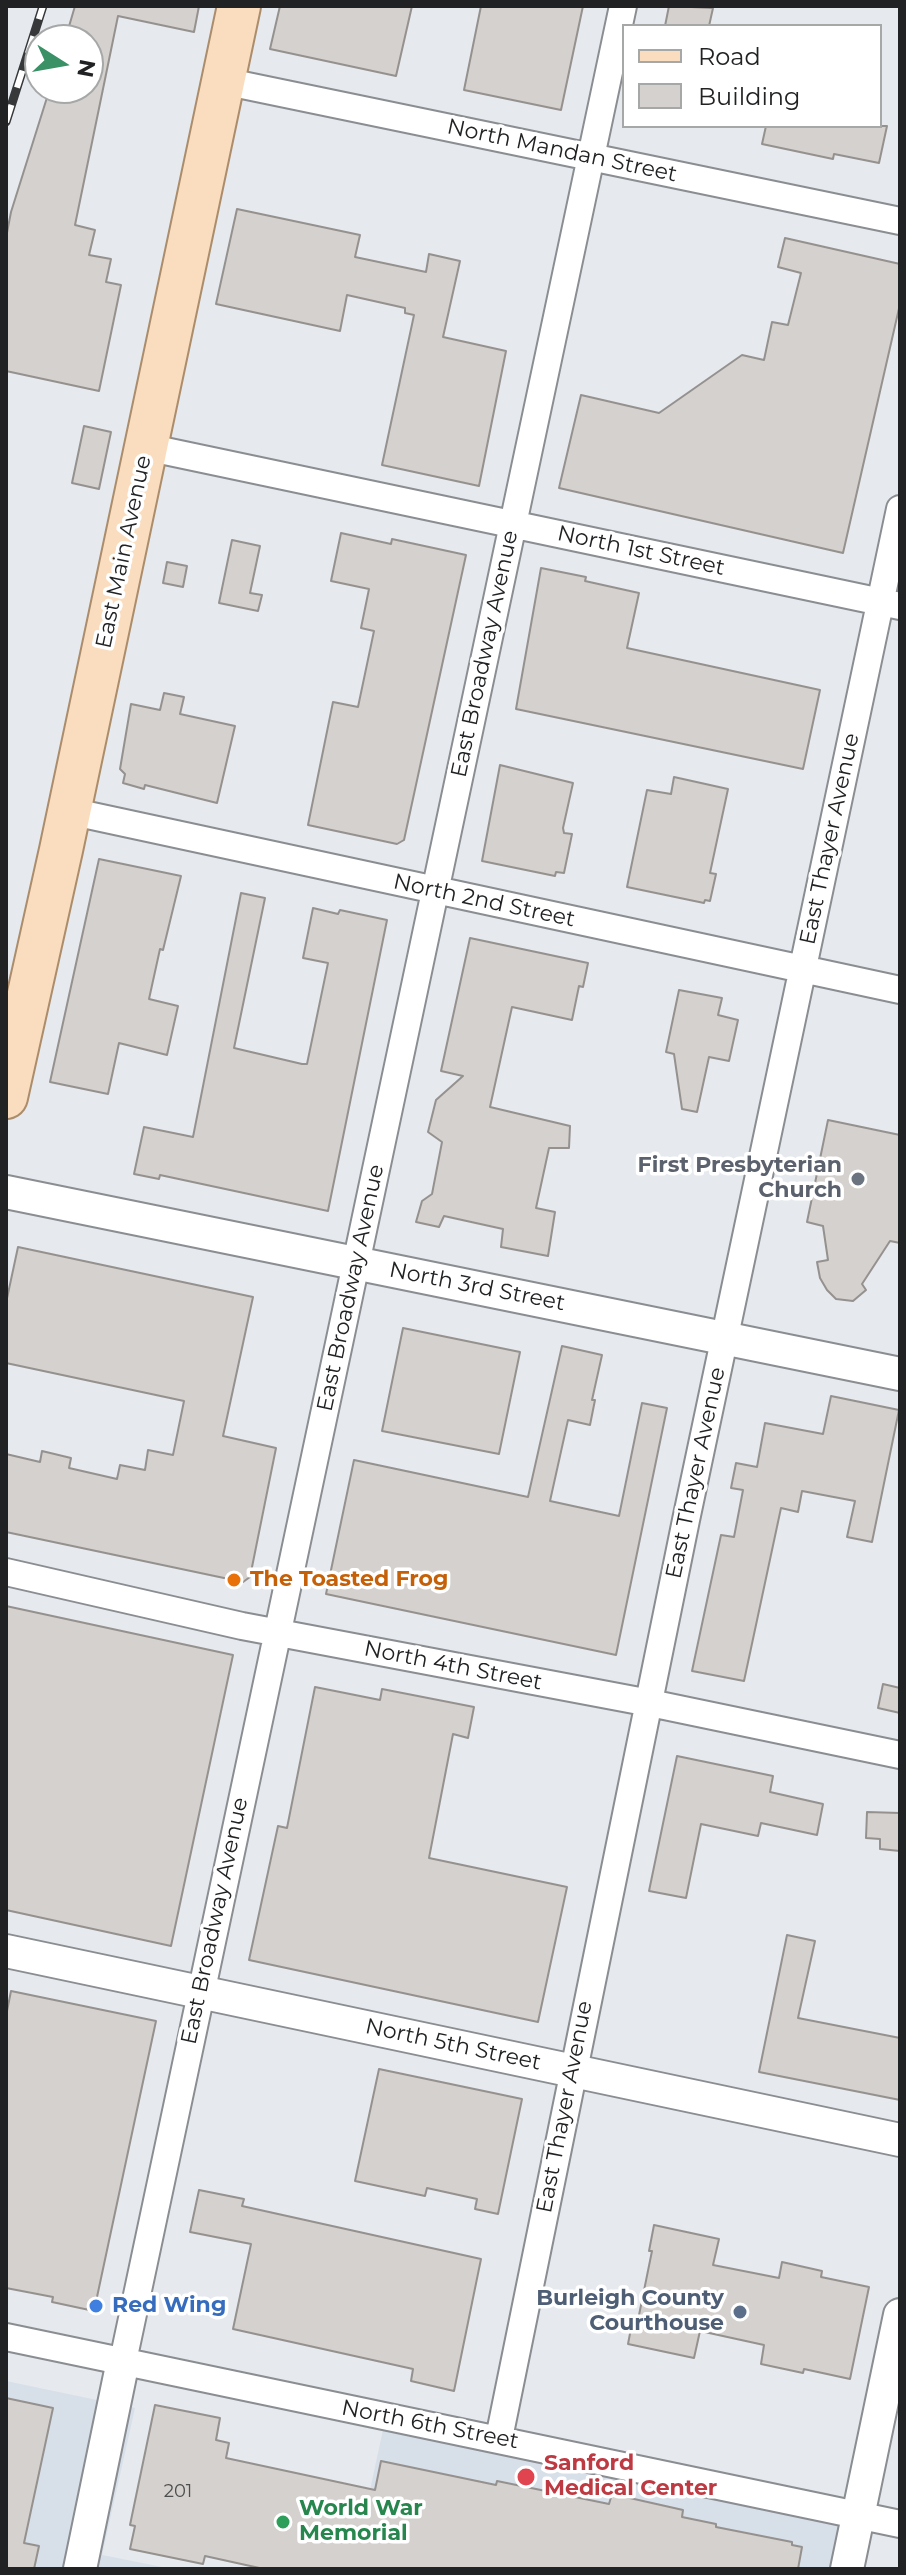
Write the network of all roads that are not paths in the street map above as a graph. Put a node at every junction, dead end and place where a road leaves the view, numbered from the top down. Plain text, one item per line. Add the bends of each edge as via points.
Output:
1 (239, 6) edge
2 (623, 6) edge
3 (223, 81) junction
4 (590, 157) junction
5 (900, 221) edge
6 (146, 447) junction
7 (900, 509) edge
8 (513, 523) junction
9 (890, 604) edge
10 (69, 811) junction
11 (435, 891) junction
12 (802, 969) junction
13 (900, 990) edge
14 (6, 1097) edge
15 (6, 1192) edge
16 (357, 1264) junction
17 (724, 1336) junction
18 (900, 1374) edge
19 (6, 1572) edge
20 (276, 1632) junction
21 (650, 1703) junction
22 (900, 1755) edge
23 (6, 1951) edge
24 (199, 1992) junction
25 (572, 2070) junction
26 (900, 2140) edge
27 (900, 2315) edge
28 (6, 2337) edge
29 (123, 2361) junction
30 (499, 2438) junction
31 (859, 2515) junction
32 (900, 2524) edge
33 (80, 2569) edge
34 (847, 2569) edge

1 - 3 main road, East Main Avenue
2 - 4 street, East Broadway Avenue
3 - 4 street, North Mandan Street
3 - 6 main road, East Main Avenue
4 - 5 street, North Mandan Street
4 - 8 street, East Broadway Avenue
6 - 8 street, North 1st Street
6 - 10 main road, East Main Avenue
7 - 9 street, East Thayer Avenue
8 - 9 street, North 1st Street
8 - 11 street, East Broadway Avenue
9 - 12 street, East Thayer Avenue
10 - 11 street, North 2nd Street
10 - 14 main road, East Main Avenue
11 - 12 street, North 2nd Street
11 - 16 street, East Broadway Avenue
12 - 13 street, North 2nd Street
12 - 17 street, East Thayer Avenue
15 - 16 street, North 3rd Street
16 - 17 street, North 3rd Street
16 - 20 street, East Broadway Avenue
17 - 18 street, North 3rd Street
17 - 21 street, East Thayer Avenue
19 - 20 street, North 4th Street
20 - 21 street, North 4th Street
20 - 24 street, East Broadway Avenue
21 - 22 street, North 4th Street
21 - 25 street, East Thayer Avenue
23 - 24 street, North 5th Street
24 - 25 street, North 5th Street
24 - 29 street, East Broadway Avenue
25 - 26 street, North 5th Street
25 - 30 street, East Thayer Avenue
27 - 31 street
28 - 29 street, North 6th Street
29 - 30 street, North 6th Street
29 - 33 street, East Broadway Avenue
30 - 31 street, North 6th Street
31 - 32 street, North 6th Street
31 - 34 street

